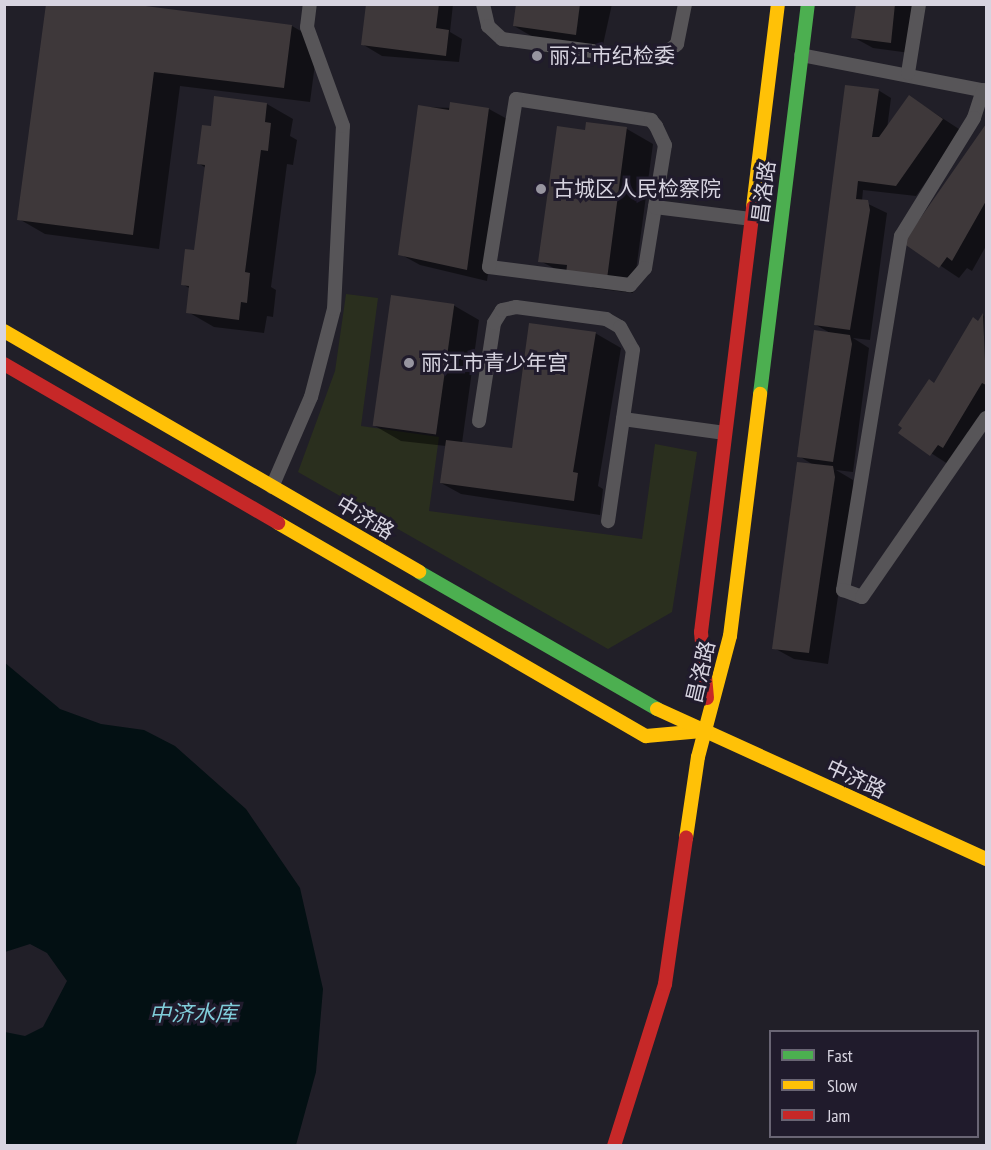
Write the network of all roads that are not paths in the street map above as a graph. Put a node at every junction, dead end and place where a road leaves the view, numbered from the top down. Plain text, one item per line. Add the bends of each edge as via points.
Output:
1 (305, 4) edge
2 (483, 4) edge
3 (685, 4) edge
4 (778, 4) edge
5 (808, 4) edge
6 (918, 4) edge
7 (310, 5) edge
8 (801, 56) junction
9 (908, 73) junction
10 (985, 91) edge
11 (656, 207) junction
12 (752, 219) junction
13 (4, 331) edge
14 (4, 363) edge
15 (987, 418) edge
16 (623, 419) junction
17 (479, 421) dead end
18 (725, 433) junction
19 (272, 487) junction
20 (608, 521) dead end
21 (710, 730) junction
22 (987, 859) edge
23 (614, 1146) edge

1 - 7 lane
2 - 3 lane via 488,26 502,39 645,58 663,55 677,44
4 - 12 street, 昌洛路
5 - 8 street, 昌洛路
6 - 9 lane
7 - 19 lane via 307,27 343,126 333,309 311,397
8 - 9 lane
8 - 21 street, 昌洛路 via 730,636
9 - 10 lane
10 - 15 lane via 974,118 900,236 843,590 862,597
11 - 11 lane via 665,145 651,120 516,99 489,267 624,288 645,268
11 - 12 lane
12 - 18 street, 昌洛路
13 - 19 street, 中济路
14 - 21 street via 646,736
16 - 17 lane via 633,350 620,327 606,319 516,307 502,310 494,323
16 - 18 lane
16 - 20 lane
18 - 21 street, 昌洛路 via 701,632
19 - 21 street, 中济路 via 660,711
21 - 22 street, 中济路
21 - 23 street via 698,757 665,984

